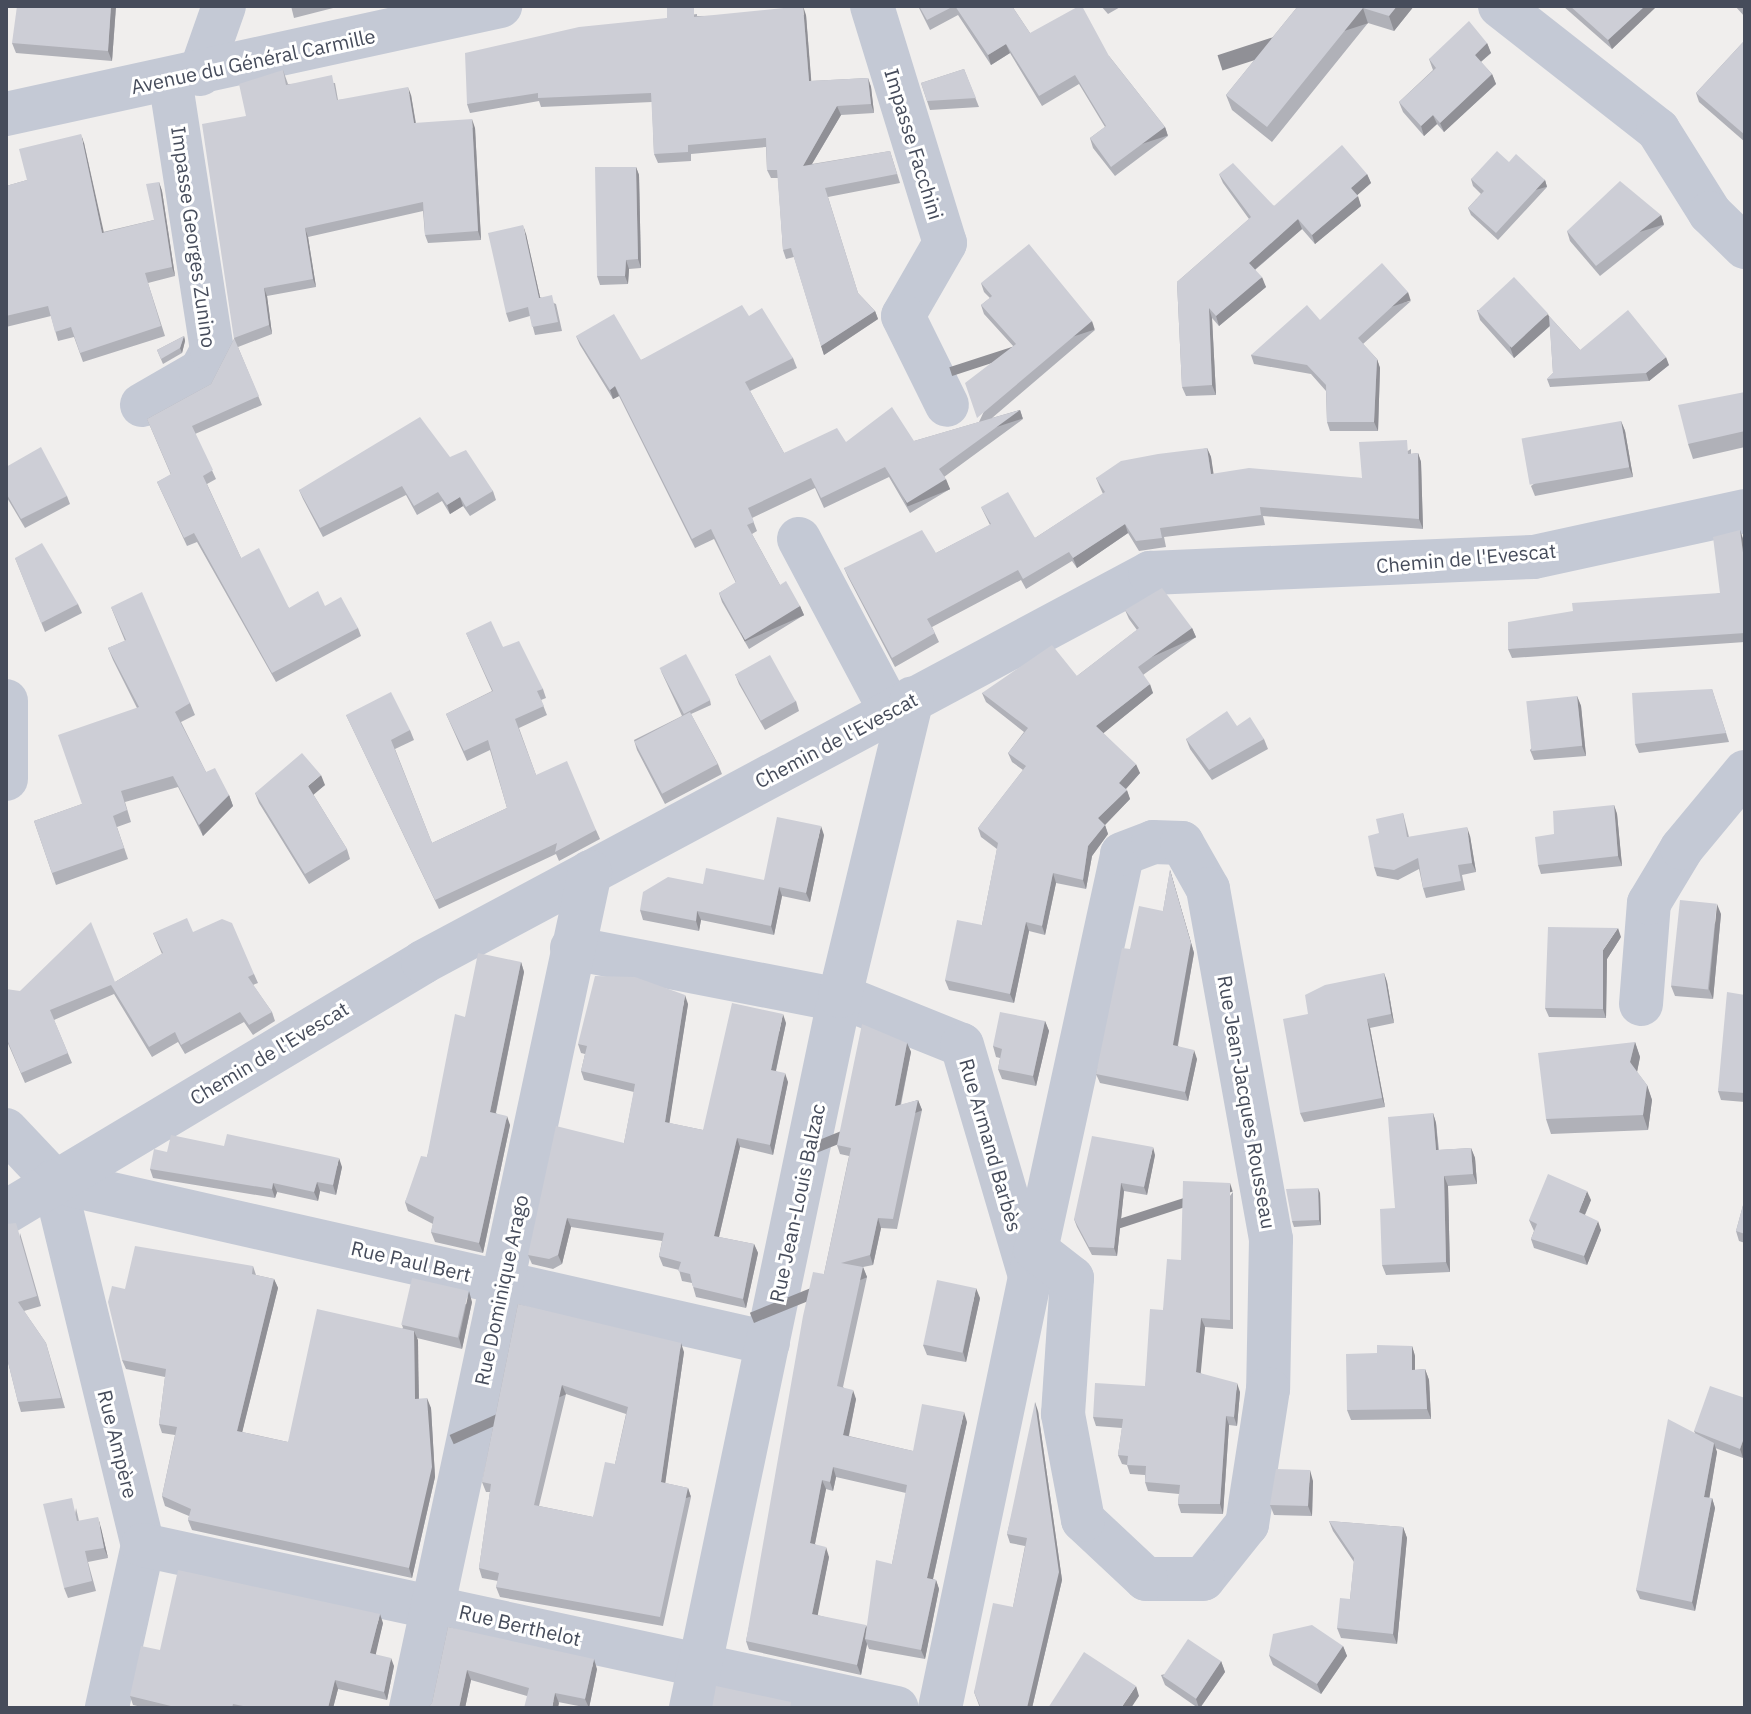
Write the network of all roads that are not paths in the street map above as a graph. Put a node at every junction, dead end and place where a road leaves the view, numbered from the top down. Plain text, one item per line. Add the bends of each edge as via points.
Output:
1 (224, 6) edge
2 (497, 6) edge
3 (872, 6) edge
4 (1500, 6) edge
5 (185, 77) junction
6 (6, 114) edge
7 (1745, 247) edge
8 (142, 405) dead end
9 (947, 405) dead end
10 (1745, 511) edge
11 (799, 539) dead end
12 (6, 701) edge
13 (901, 705) junction
14 (1745, 772) edge
15 (6, 779) edge
16 (590, 872) junction
17 (572, 948) junction
18 (840, 998) junction
19 (1641, 1004) dead end
20 (6, 1130) edge
21 (54, 1181) junction
22 (6, 1212) edge
23 (1033, 1264) junction
24 (503, 1282) junction
25 (768, 1343) junction
26 (143, 1545) junction
27 (433, 1605) junction
28 (695, 1687) edge
29 (107, 1708) edge
30 (411, 1708) edge
31 (897, 1708) edge
32 (940, 1708) edge

1 - 5 street
2 - 5 street, Avenue du Général Carmille
3 - 9 street, Impasse Facchini via 945,243 903,316
4 - 7 street via 1658,130 1710,213
5 - 6 street, Avenue du Général Carmille
5 - 8 street, Impasse Georges Zunino via 212,350 201,371
10 - 13 street, Chemin de l'Evescat via 1534,557 1150,573
11 - 13 street
12 - 15 street
13 - 16 street, Chemin de l'Evescat
13 - 18 street, Rue Jean-Louis Balzac
14 - 19 street via 1682,848 1649,903
16 - 17 street, Rue Dominique Arago
16 - 21 street, Chemin de l'Evescat via 423,962
17 - 18 street, Rue Armand Barbès
17 - 24 street, Rue Dominique Arago
18 - 23 street, Rue Armand Barbès via 962,1045
18 - 25 street, Rue Jean-Louis Balzac
20 - 21 street
21 - 22 street, Chemin de l'Evescat
21 - 24 street, Rue Paul Bert
21 - 26 street, Rue Ampère
23 - 23 street, Rue Jean-Jacques Rousseau via 1122,854 1153,842 1182,843 1208,889 1271,1239 1268,1389 1247,1524 1203,1579 1146,1579 1083,1520 1063,1414 1072,1278
23 - 32 street, Rue Jean-Jacques Rousseau
24 - 25 street, Rue Paul Bert
24 - 27 street, Rue Dominique Arago
25 - 28 street, Rue Jean-Louis Balzac
26 - 27 street, Rue Berthelot
26 - 29 street, Rue Ampère
27 - 28 street, Rue Berthelot
27 - 30 street, Rue Dominique Arago
28 - 31 street, Rue Berthelot

